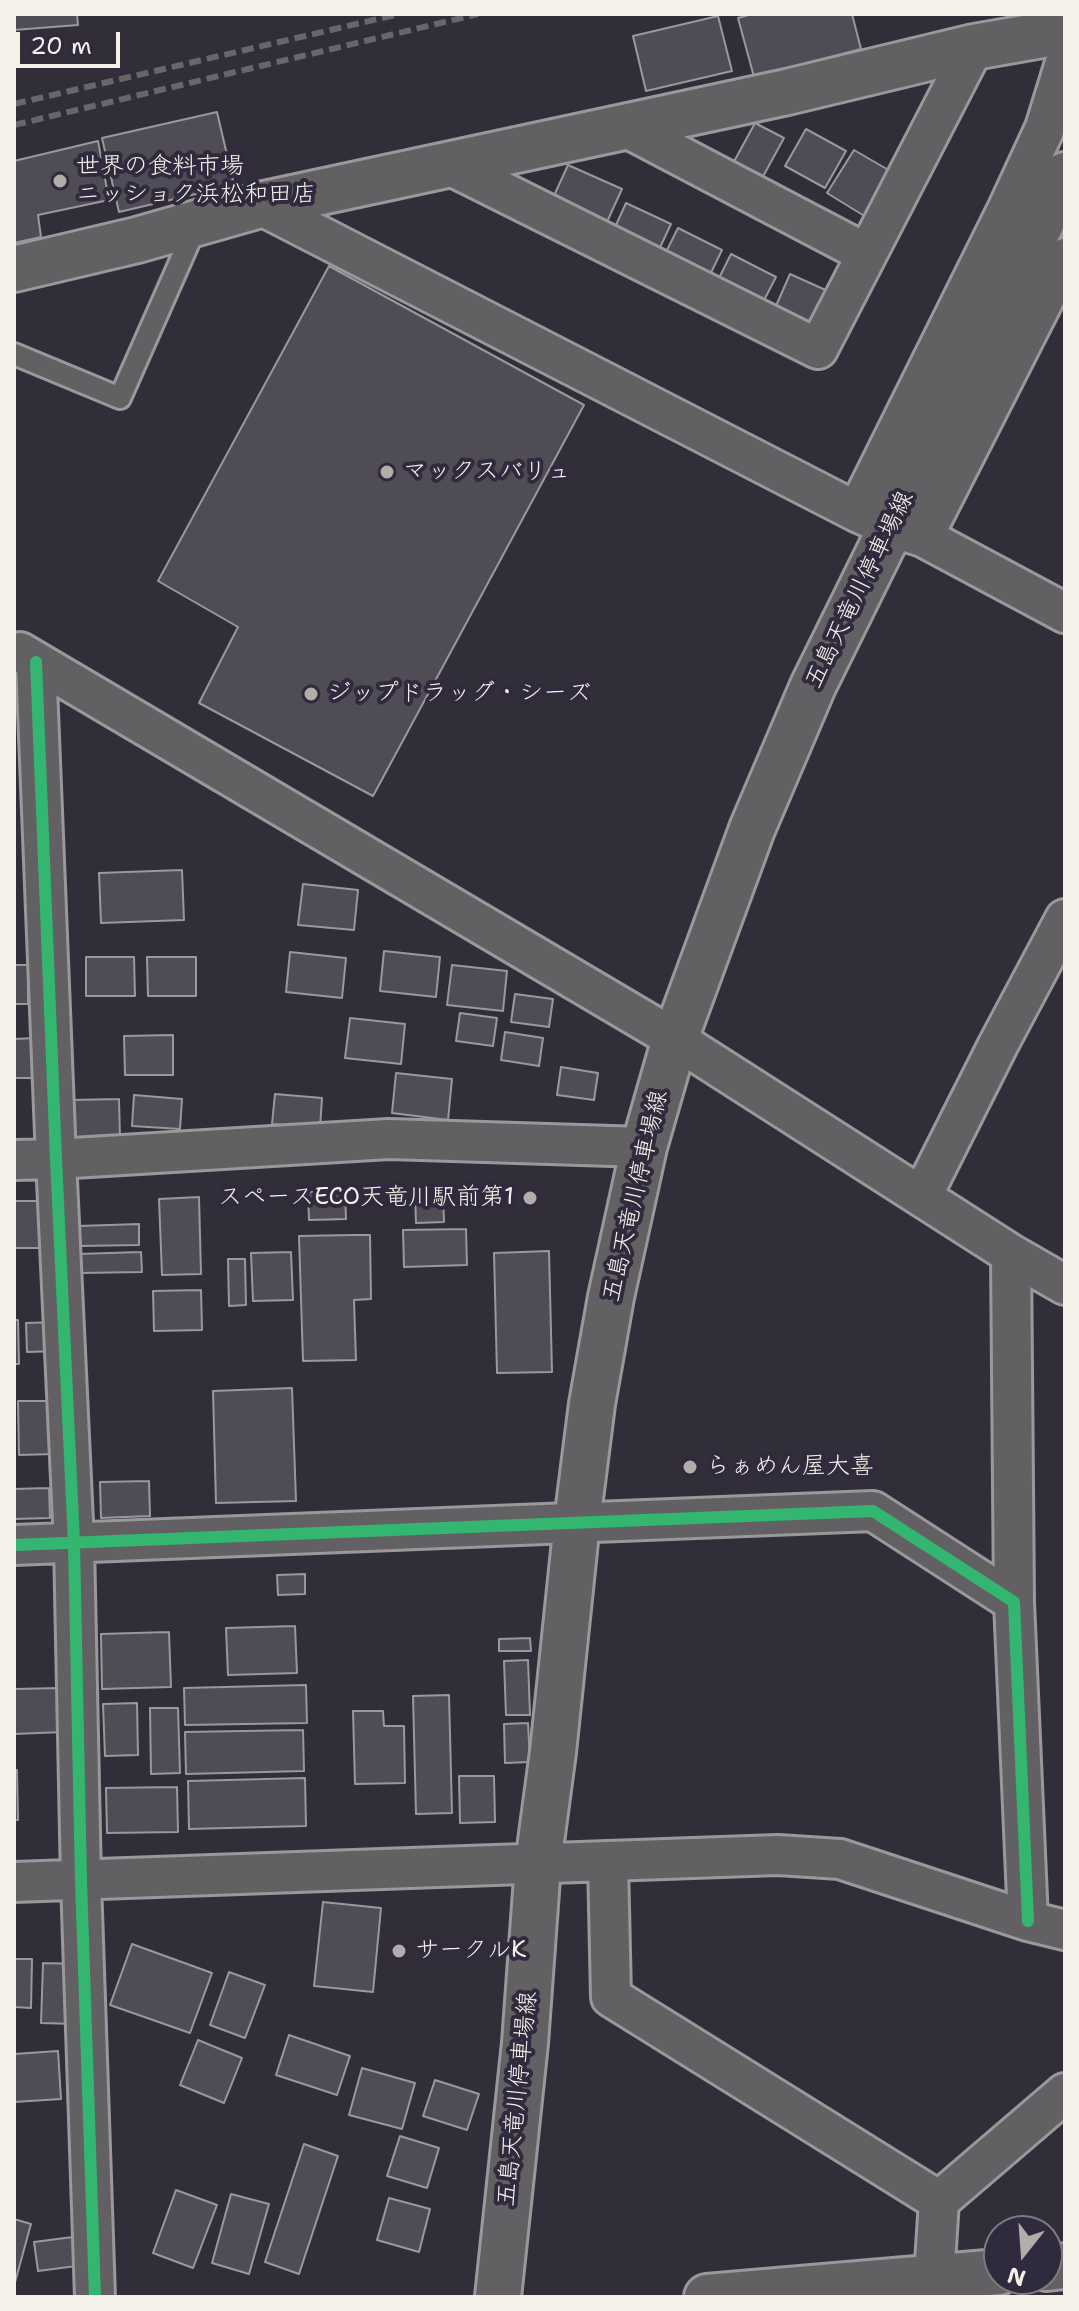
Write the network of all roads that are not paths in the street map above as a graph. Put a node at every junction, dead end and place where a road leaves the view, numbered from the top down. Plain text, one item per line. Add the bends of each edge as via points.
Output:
1 (1065, 31) edge
2 (974, 47) junction
3 (1065, 63) edge
4 (623, 126) junction
5 (449, 165) junction
6 (1065, 175) edge
7 (260, 205) junction
8 (197, 222) junction
9 (867, 254) junction
10 (1065, 258) edge
11 (14, 269) edge
12 (14, 354) edge
13 (893, 521) junction
14 (1065, 613) edge
15 (25, 655) edge
16 (1065, 919) edge
17 (675, 1039) junction
18 (644, 1147) junction
19 (56, 1159) junction
20 (14, 1160) edge
21 (922, 1196) junction
22 (1011, 1254) junction
23 (1065, 1285) edge
24 (577, 1522) junction
25 (74, 1543) junction
26 (14, 1545) edge
27 (1014, 1602) junction
28 (608, 1862) junction
29 (538, 1864) junction
30 (81, 1881) junction
31 (14, 1882) edge
32 (1028, 1921) junction
33 (1065, 1930) edge
34 (1065, 2093) edge
35 (939, 2201) junction
36 (983, 2274) edge
37 (906, 2285) edge
38 (95, 2297) edge
39 (498, 2297) edge
40 (707, 2297) edge

1 - 2 main road
2 - 4 main road
2 - 9 street
3 - 13 street via 1045,128 1014,197
4 - 5 main road
4 - 9 street
5 - 7 main road
5 - 9 street via 818,349
6 - 13 main road, 五島天竜川停車場線
7 - 8 main road
7 - 13 street
8 - 11 main road
8 - 12 lane via 120,398
10 - 13 street
13 - 14 street
13 - 17 main road, 五島天竜川停車場線 via 813,686 752,829
15 - 17 street
15 - 19 street
16 - 21 street
17 - 18 main road, 五島天竜川停車場線
17 - 21 street
18 - 19 street via 389,1139
18 - 24 main road, 五島天竜川停車場線 via 594,1389
19 - 20 street
19 - 25 street
21 - 22 street
22 - 23 street
22 - 27 street
24 - 25 street
24 - 27 street via 873,1511
24 - 29 main road, 五島天竜川停車場線
25 - 26 street
25 - 30 street
27 - 32 street
28 - 29 street
28 - 32 street via 778,1855 840,1859
28 - 35 street via 611,1997
29 - 30 street
29 - 39 main road, 五島天竜川停車場線
30 - 31 street
30 - 38 street
32 - 33 street
34 - 35 street
35 - 37 street
36 - 37 main road
37 - 40 main road

